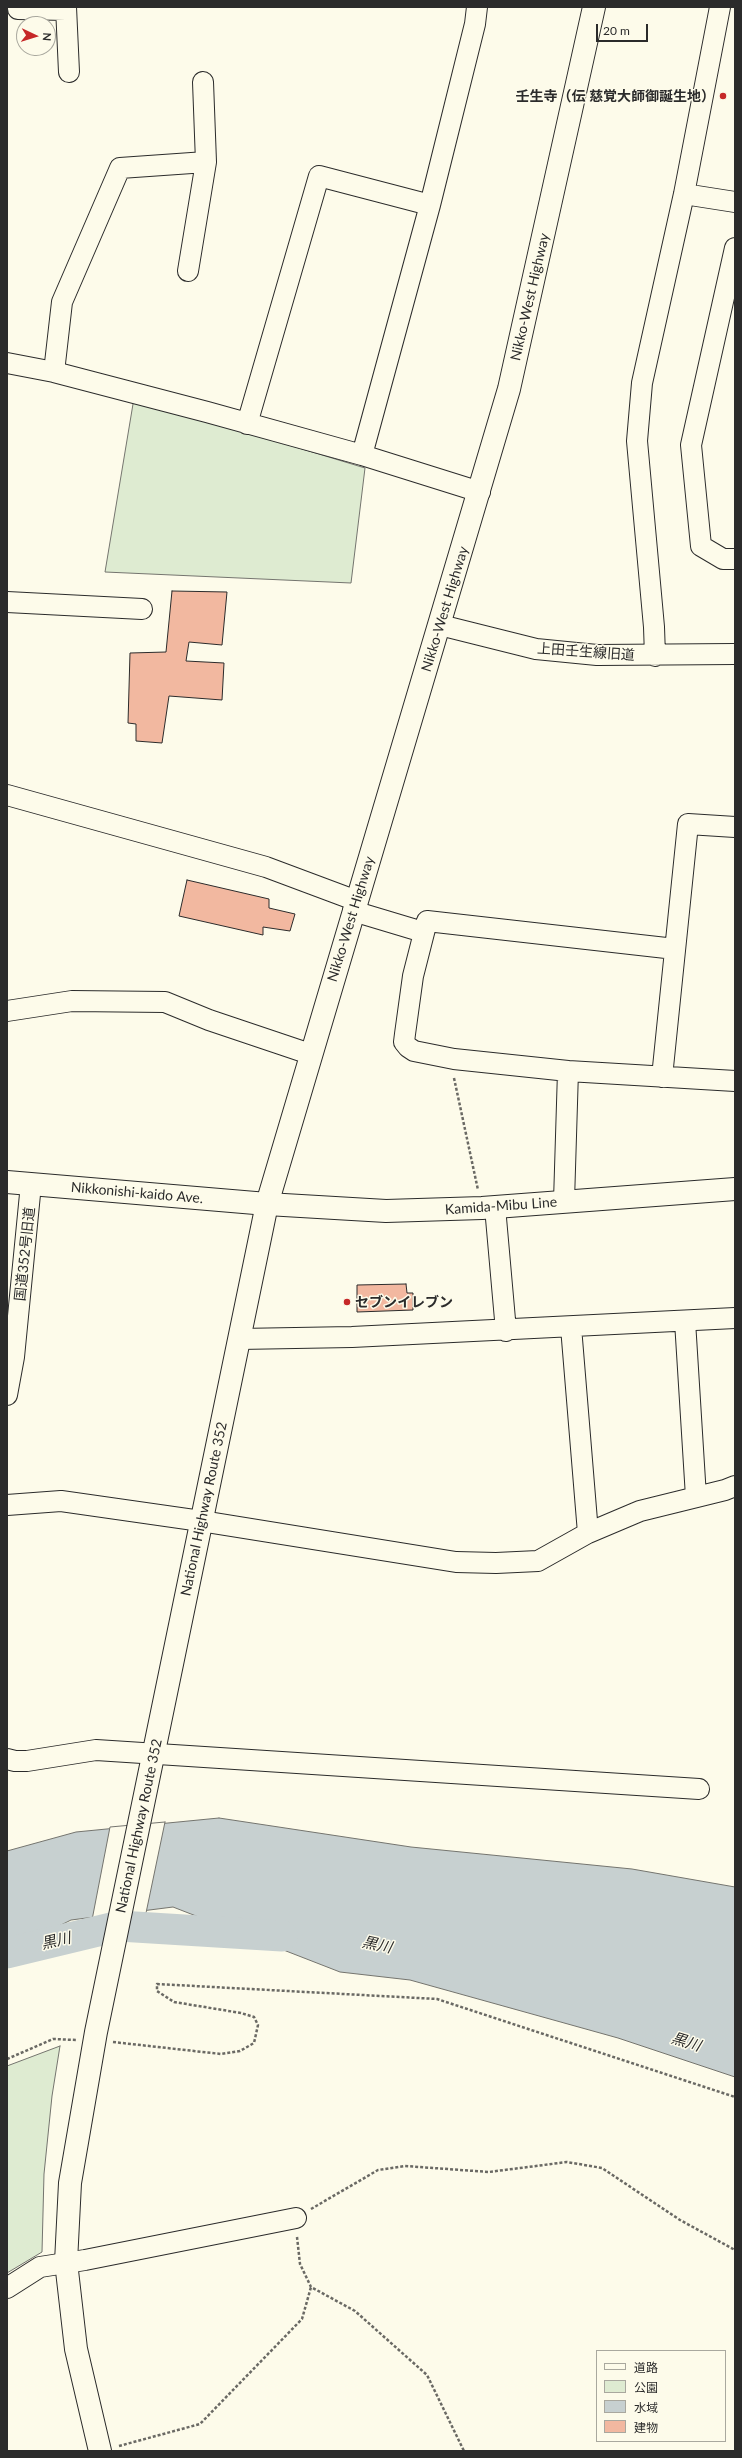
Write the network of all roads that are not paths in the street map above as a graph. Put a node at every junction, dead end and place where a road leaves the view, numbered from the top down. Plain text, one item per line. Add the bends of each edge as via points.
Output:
1 (18, 7) edge
2 (477, 7) edge
3 (594, 7) edge
4 (720, 7) edge
5 (66, 9) edge
6 (69, 72) dead end
7 (203, 82) dead end
8 (206, 162) junction
9 (684, 194) junction
10 (735, 202) edge
11 (430, 205) junction
12 (735, 248) edge
13 (188, 271) dead end
14 (7, 363) edge
15 (54, 372) junction
16 (247, 424) junction
17 (362, 455) junction
18 (480, 492) junction
19 (735, 559) edge
20 (7, 602) edge
21 (142, 610) dead end
22 (440, 625) junction
23 (735, 654) edge
24 (655, 656) junction
25 (7, 795) edge
26 (735, 828) edge
27 (355, 906) junction
28 (423, 932) junction
29 (675, 949) junction
30 (7, 1011) edge
31 (310, 1054) junction
32 (568, 1071) junction
33 (662, 1077) junction
34 (735, 1081) edge
35 (7, 1182) edge
36 (31, 1184) junction
37 (735, 1189) edge
38 (564, 1201) junction
39 (267, 1204) junction
40 (489, 1207) junction
41 (735, 1318) edge
42 (685, 1321) junction
43 (571, 1327) junction
44 (506, 1331) junction
45 (239, 1339) junction
46 (11, 1356) edge
47 (7, 1395) edge
48 (735, 1486) edge
49 (696, 1497) junction
50 (7, 1506) edge
51 (202, 1521) junction
52 (588, 1534) junction
53 (154, 1753) junction
54 (7, 1759) edge
55 (699, 1789) dead end
56 (296, 2218) road end
57 (66, 2262) junction
58 (7, 2288) edge
59 (100, 2451) edge

1 - 5 street
2 - 11 street
3 - 18 main road, Nikko-West Highway via 509,389
4 - 9 street
5 - 6 street
7 - 8 street
8 - 13 street
8 - 15 street via 120,168 62,302
9 - 10 street
9 - 24 street via 642,383 637,441
11 - 16 street via 319,176
11 - 17 street
12 - 19 street via 691,445 701,546 723,559
14 - 15 street
15 - 16 street
16 - 17 street
17 - 18 street
18 - 22 main road, Nikko-West Highway
20 - 21 street
22 - 24 street, 上田壬生線旧道 via 536,649 597,655
22 - 27 main road, Nikko-West Highway
23 - 24 street, 上田壬生線旧道
25 - 27 street via 266,867
26 - 29 street via 688,824
27 - 28 street
27 - 31 main road, Nikko-West Highway
28 - 29 street via 427,921
28 - 32 street via 413,976 404,1042 414,1051 454,1059
29 - 33 street
30 - 31 street via 72,1001 165,1002
31 - 39 main road, Nikko-West Highway
32 - 33 street
32 - 38 street
33 - 34 street
35 - 36 main road, Nikkonishi-kaido Ave.
36 - 39 main road, Nikkonishi-kaido Ave.
36 - 46 street, 国道352号旧道
37 - 38 main road, Kamida-Mibu Line
38 - 40 main road, Kamida-Mibu Line
39 - 40 main road, Kamida-Mibu Line via 386,1211
39 - 45 main road, National Highway Route 352
40 - 44 street
41 - 42 street
42 - 43 street
42 - 49 street
43 - 44 street
43 - 52 street
44 - 45 street
45 - 51 main road, National Highway Route 352
46 - 47 street, 国道352号旧道
48 - 49 street
49 - 52 street via 640,1511
50 - 51 street via 61,1501
51 - 52 street via 456,1562 538,1561
51 - 53 main road, National Highway Route 352
53 - 54 street via 96,1750 27,1761
53 - 55 street
53 - 57 main road, National Highway Route 352 via 95,2036 70,2183
56 - 57 street
57 - 58 street via 40,2267
57 - 59 main road, National Highway Route 352 via 76,2350

